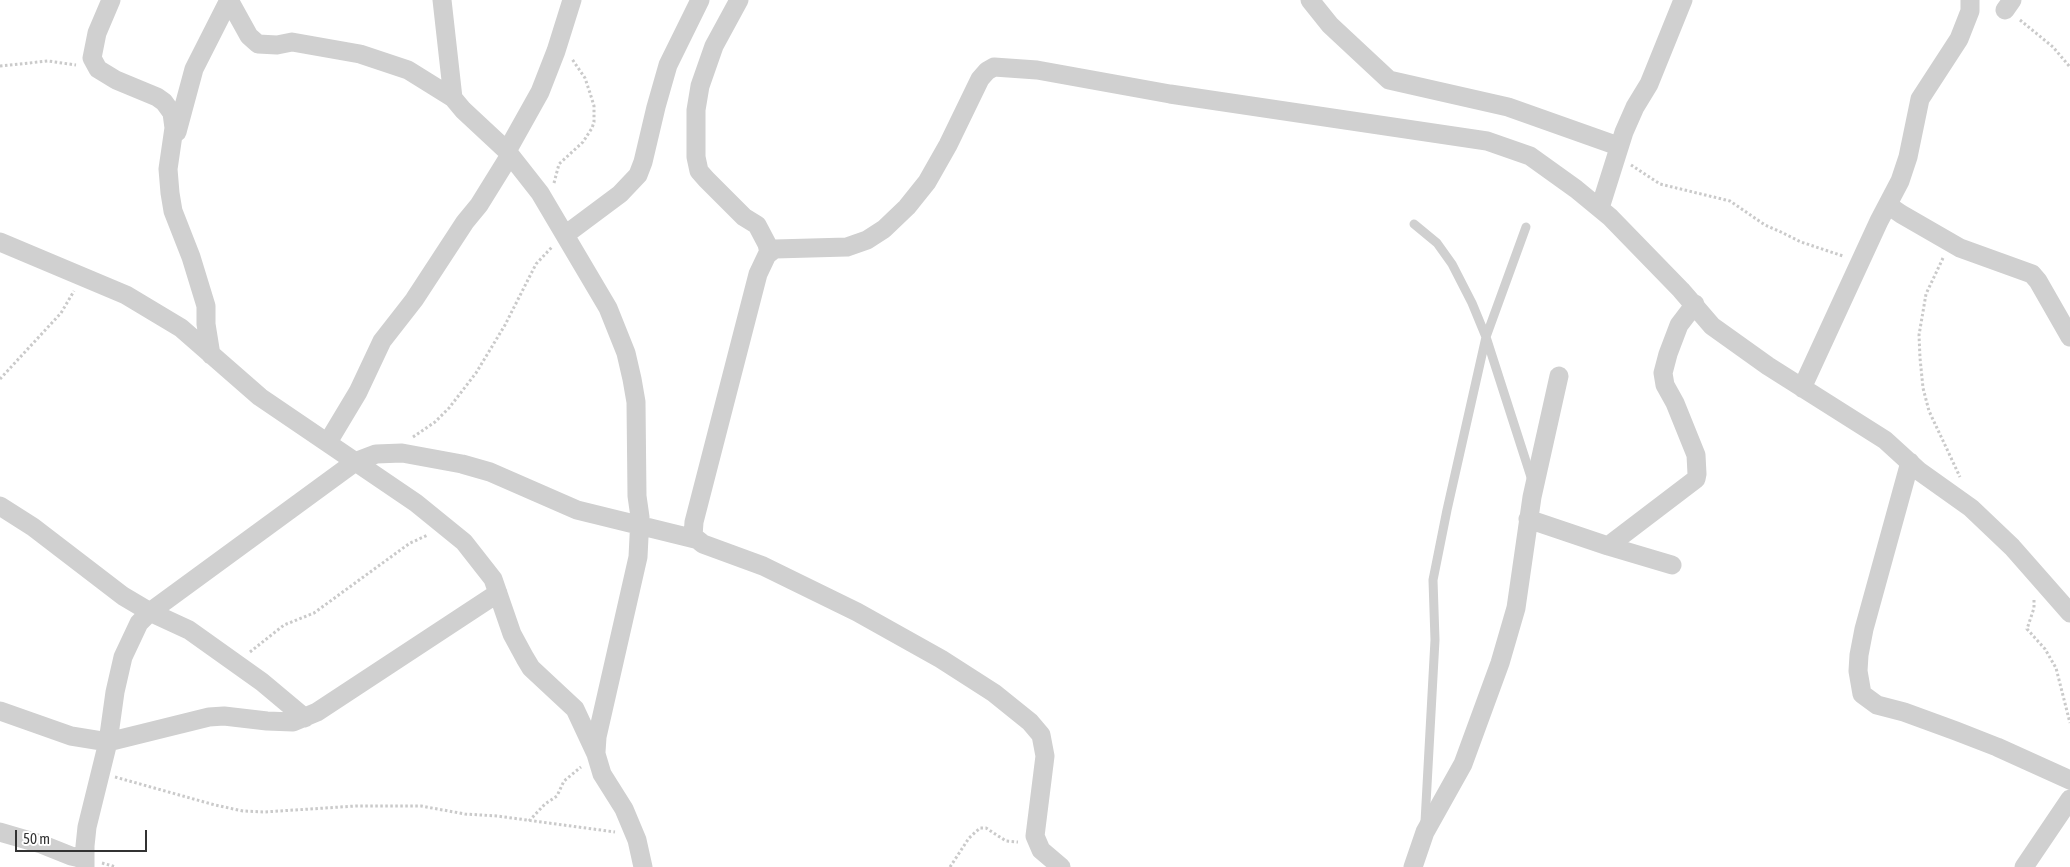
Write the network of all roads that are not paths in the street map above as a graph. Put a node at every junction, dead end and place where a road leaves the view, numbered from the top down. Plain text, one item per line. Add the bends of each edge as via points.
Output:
1 (111, 0) edge
2 (229, 0) edge
3 (442, 0) edge
4 (572, 0) edge
5 (700, 0) edge
6 (739, 0) edge
7 (1310, 0) edge
8 (1683, 0) edge
9 (1970, 0) edge
10 (453, 98) junction
11 (171, 145) junction
12 (1617, 150) junction
13 (508, 153) junction
14 (1888, 205) junction
15 (1600, 208) junction
16 (1414, 224) dead end
17 (1526, 227) dead end
18 (565, 235) junction
19 (0, 242) edge
20 (769, 252) junction
21 (1695, 304) junction
22 (1486, 336) junction
23 (2070, 337) edge
24 (211, 355) junction
25 (1559, 376) dead end
26 (1802, 388) junction
27 (328, 442) junction
28 (355, 462) junction
29 (1910, 462) junction
30 (1534, 485) junction
31 (0, 506) edge
32 (1528, 520) junction
33 (640, 525) junction
34 (695, 539) junction
35 (1608, 546) junction
36 (1672, 565) dead end
37 (498, 593) junction
38 (150, 612) junction
39 (2070, 613) edge
40 (0, 711) edge
41 (305, 718) junction
42 (108, 742) junction
43 (596, 756) junction
44 (2070, 780) edge
45 (2070, 798) edge
46 (0, 832) edge
47 (1425, 832) junction
48 (85, 863) edge
49 (643, 867) edge
50 (1061, 867) edge
51 (1413, 867) edge
52 (2024, 867) edge

1 - 11 street via 93,44 92,58 98,69 161,100 169,108 174,124
2 - 10 street via 249,36 258,44 292,42 360,54 408,70
2 - 11 street via 194,69 180,126
3 - 10 street
4 - 13 street via 540,92
5 - 18 street via 668,65 638,175 620,194
6 - 20 street via 714,46 700,86 696,110 696,157 699,171 756,226
7 - 12 street via 1330,25 1389,80 1508,107
8 - 12 street via 1649,84
9 - 14 street via 1970,11 1959,39 1920,99 1906,165
10 - 13 street
11 - 24 street via 168,173 173,210 204,297
12 - 15 street
13 - 18 street via 540,194
13 - 27 street via 479,205 382,341 358,392
14 - 23 street via 1951,242 2032,274
14 - 26 street
15 - 20 street via 1530,156 1498,144 1170,94 1037,70 994,67 980,80 927,182 884,229 847,247
15 - 21 street
16 - 22 lane via 1437,243 1452,264
17 - 22 lane
18 - 33 street via 608,308 626,353 636,402
19 - 24 street via 126,295 194,337
20 - 34 street via 758,274 694,522
21 - 26 street via 1712,326
21 - 35 street via 1679,325 1663,373 1665,385 1676,403 1696,455 1696,479
22 - 30 lane
22 - 47 lane via 1433,580 1435,640
24 - 27 street via 260,397
25 - 30 street
26 - 29 street via 1885,440
27 - 28 street
28 - 33 street via 376,454 402,453 470,466 569,507
28 - 37 street via 416,503 464,542 480,560
28 - 38 street
29 - 39 street via 1971,508 2012,547
29 - 44 street via 1864,629 1858,671 1862,694 1877,705 1956,731
30 - 32 street
31 - 38 street via 33,527 123,596
32 - 35 street
32 - 47 street via 1516,608 1500,663 1463,764
33 - 34 street
33 - 43 street via 636,570 596,738
34 - 50 street via 763,566 857,612 941,659 994,693 1030,722 1040,734 1045,756 1035,830 1037,843 1045,855
35 - 36 street
37 - 41 street
37 - 43 street via 524,658 575,710
38 - 41 street via 189,630
38 - 42 street via 138,623 123,657
40 - 42 street via 71,736
41 - 42 street via 277,722 209,717
42 - 48 street via 87,827
43 - 49 street via 602,774 624,809 637,840
45 - 52 street
46 - 48 street
47 - 51 street

